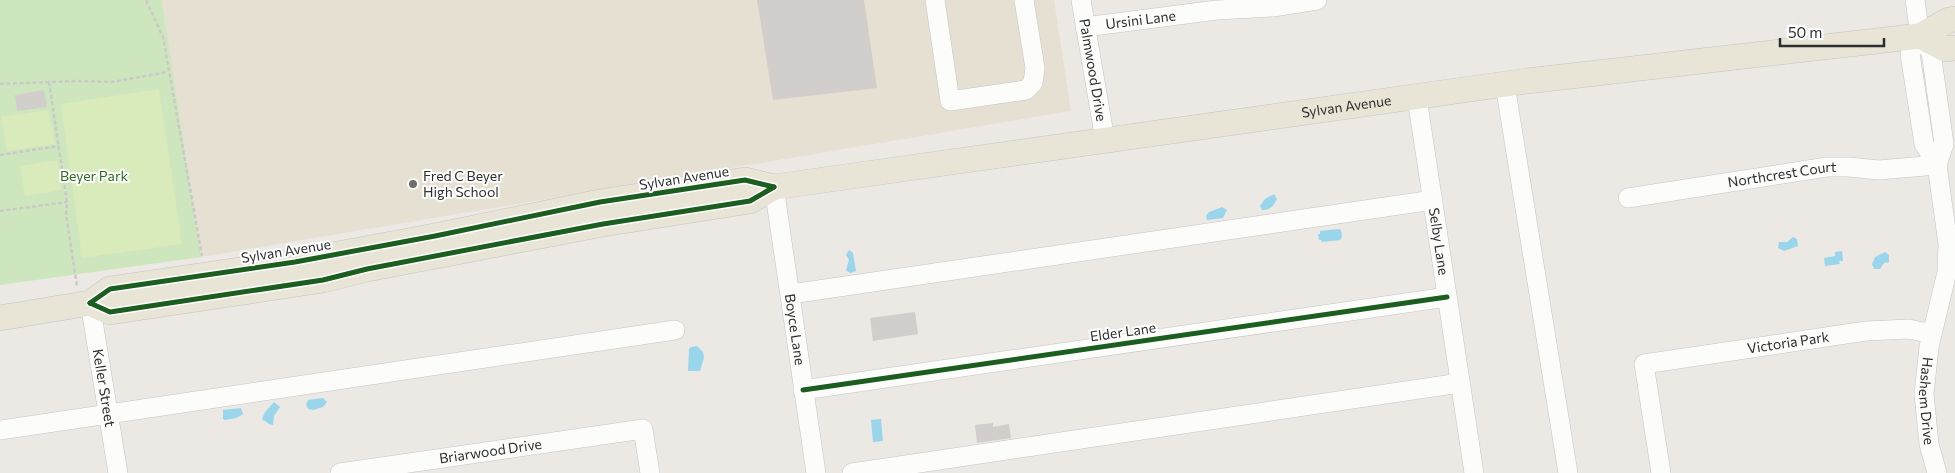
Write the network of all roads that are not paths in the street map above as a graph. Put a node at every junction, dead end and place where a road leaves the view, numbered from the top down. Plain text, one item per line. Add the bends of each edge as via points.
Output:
1 (935, 0) edge
2 (1024, 0) edge
3 (1081, 0) edge
4 (1317, 0) edge
5 (1915, 0) edge
6 (1955, 19) edge
7 (1085, 27) junction
8 (1920, 36) junction
9 (1955, 48) edge
10 (1505, 85) junction
11 (1417, 98) junction
12 (1105, 140) junction
13 (1937, 165) junction
14 (774, 186) junction
15 (1628, 198) dead end
16 (1433, 200) junction
17 (1949, 201) edge
18 (791, 294) junction
19 (1447, 297) junction
20 (85, 304) junction
21 (0, 318) edge
22 (675, 330) dead end
23 (1932, 334) junction
24 (1460, 383) junction
25 (803, 390) junction
26 (108, 413) junction
27 (0, 430) edge
28 (118, 473) edge
29 (340, 473) edge
30 (650, 473) edge
31 (816, 473) edge
32 (852, 473) edge
33 (1474, 473) edge
34 (1568, 473) edge
35 (1660, 473) edge
36 (1937, 473) edge

1 - 2 street via 950,101 1026,90 1032,83 1035,68
3 - 7 street, Palmwood Drive
4 - 7 street, Ursini Lane
5 - 8 street
6 - 8 main road, Sylvan Avenue
7 - 12 street, Palmwood Drive
8 - 9 main road via 1945,49
8 - 10 main road, Sylvan Avenue
8 - 13 street via 1910,54 1924,144
10 - 11 main road, Sylvan Avenue
10 - 34 street
11 - 12 main road, Sylvan Avenue
11 - 16 street, Selby Lane
12 - 14 main road, Sylvan Avenue
13 - 15 street, Northcrest Court via 1879,170 1827,167
13 - 17 street, Hashem Drive
14 - 18 street, Boyce Lane
14 - 20 main road, Sylvan Avenue via 745,180 572,207 304,260 110,289
14 - 20 main road, Sylvan Avenue via 750,201 603,224 323,280 110,312
16 - 18 street
16 - 19 street, Selby Lane
17 - 23 street, Hashem Drive via 1947,272
18 - 25 street, Boyce Lane
19 - 24 street, Selby Lane
19 - 25 street, Elder Lane
20 - 21 main road, Sylvan Avenue
20 - 26 street, Keller Street
22 - 26 street
23 - 35 street, Victoria Park via 1909,329 1866,330 1644,364
23 - 36 street, Hashem Drive via 1925,382 1925,410
24 - 32 street
24 - 33 street, Selby Lane
25 - 31 street, Boyce Lane
26 - 27 street
26 - 28 street, Keller Street
29 - 30 street, Briarwood Drive via 643,429

